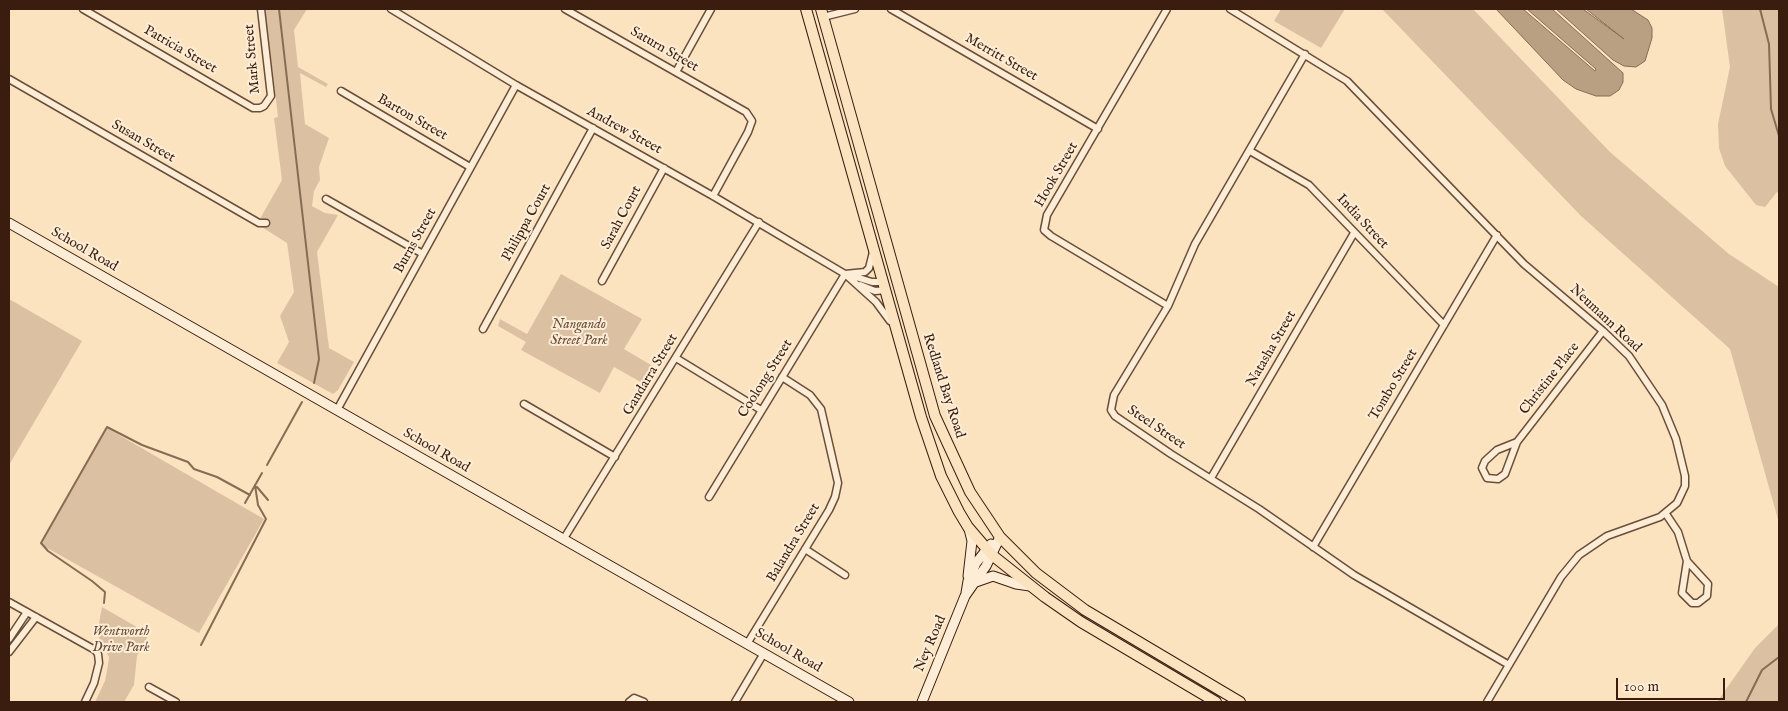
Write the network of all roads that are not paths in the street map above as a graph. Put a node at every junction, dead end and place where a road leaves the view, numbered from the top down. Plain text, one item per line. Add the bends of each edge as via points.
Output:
1 (83, 9) edge
2 (261, 9) edge
3 (392, 9) edge
4 (565, 9) edge
5 (711, 9) edge
6 (806, 9) edge
7 (855, 9) edge
8 (890, 9) edge
9 (1167, 9) edge
10 (1230, 9) edge
11 (822, 13) edge
12 (1305, 54) junction
13 (676, 72) junction
14 (9, 79) edge
15 (516, 84) junction
16 (341, 91) dead end
17 (264, 106) joint
18 (593, 128) junction
19 (1098, 129) junction
20 (1250, 151) junction
21 (470, 167) junction
22 (664, 168) junction
23 (713, 196) junction
24 (326, 199) dead end
25 (759, 222) junction
26 (9, 223) edge
27 (266, 223) dead end
28 (1354, 233) junction
29 (1496, 235) junction
30 (874, 251) junction
31 (423, 254) junction
32 (845, 274) junction
33 (602, 281) dead end
34 (856, 283) junction
35 (898, 283) junction
36 (884, 286) junction
37 (1168, 306) junction
38 (1444, 325) junction
39 (483, 330) dead end
40 (1603, 331) junction
41 (897, 334) junction
42 (676, 358) junction
43 (782, 377) junction
44 (524, 404) dead end
45 (337, 410) junction
46 (761, 410) junction
47 (1517, 442) junction
48 (615, 457) junction
49 (1211, 478) junction
50 (709, 497) dead end
51 (1666, 514) junction
52 (968, 527) junction
53 (1000, 537) junction
54 (563, 540) junction
55 (1313, 547) junction
56 (806, 549) junction
57 (989, 551) junction
58 (1687, 560) junction
59 (845, 575) dead end
60 (972, 581) junction
61 (1030, 586) junction
62 (9, 602) edge
63 (27, 612) junction
64 (36, 617) junction
65 (9, 639) edge
66 (747, 644) junction
67 (9, 652) edge
68 (764, 653) junction
69 (1509, 665) junction
70 (149, 687) dead end
71 (85, 702) edge
72 (176, 702) edge
73 (629, 702) edge
74 (644, 702) edge
75 (735, 702) edge
76 (849, 702) edge
77 (922, 702) edge
78 (1216, 702) edge
79 (1240, 702) edge
80 (1487, 702) edge

1 - 17 street, Patricia Street via 254,108
2 - 17 street, Mark Street via 271,96
3 - 15 street, Andrew Street
4 - 13 street, Saturn Street
5 - 13 street
6 - 30 main road, Redland Bay Road
7 - 11 street
8 - 19 street, Merritt Street
9 - 19 street, Hook Street
10 - 12 street, Neumann Road
11 - 35 main road, Redland Bay Road
12 - 20 street, Steel Street
12 - 29 street, Neumann Road via 1347,81
13 - 23 street, Saturn Street via 746,112 752,120
14 - 27 street, Susan Street via 260,223
15 - 18 street, Andrew Street
15 - 21 street, Burns Street
16 - 21 street, Barton Street
18 - 22 street, Andrew Street
18 - 39 street, Philippa Court
19 - 37 street, Hook Street via 1046,216 1044,230
20 - 28 street, India Street via 1309,185
20 - 37 street, Steel Street via 1195,244
21 - 31 street, Burns Street
22 - 23 street, Andrew Street
22 - 33 street, Sarah Court
23 - 25 street, Andrew Street
24 - 31 street
25 - 32 street, Andrew Street
25 - 42 street, Gandarra Street
26 - 45 street, School Road
28 - 38 street, India Street
28 - 49 street, Natasha Street
29 - 38 street, Tombo Street
29 - 40 street, Neumann Road via 1524,264
30 - 32 street via 865,272
30 - 36 main road, Redland Bay Road
31 - 45 street, Burns Street
32 - 34 street, Andrew Street
32 - 36 street, Andrew Street
32 - 43 street, Coolong Street
34 - 36 street, Andrew Street via 875,291
34 - 41 street, Andrew Street via 887,314
35 - 36 main road
35 - 53 main road, Redland Bay Road via 938,424 970,492
36 - 41 main road, Redland Bay Road
37 - 49 street, Steel Street via 1114,395 1111,410 1163,449
38 - 55 street, Tombo Street
40 - 47 street, Christine Place
40 - 51 street, Neumann Road via 1642,373 1662,405 1676,439 1684,465 1685,486 1678,503
41 - 52 main road, Redland Bay Road via 941,476
42 - 46 street
42 - 48 street, Gandarra Street
43 - 46 street, Coolong Street
43 - 56 street, Balandra Street via 816,401 836,472 835,497
44 - 48 street
45 - 54 street, School Road
46 - 50 street, Coolong Street
47 - 47 street, Christine Place via 1497,450 1485,460 1482,468 1487,478 1498,479 1505,474
48 - 54 street, Gandarra Street
49 - 55 street, Steel Street
51 - 58 street via 1678,532
51 - 69 street via 1607,536 1579,555 1561,577
52 - 57 main road, Redland Bay Road
52 - 60 street via 972,541
53 - 57 street, Ney Road
53 - 79 main road, Redland Bay Road via 1036,573 1085,610
54 - 66 street, School Road
55 - 69 street, Steel Street via 1354,575
56 - 59 street
56 - 66 street, Balandra Street
57 - 60 street, Ney Road
57 - 61 main road, Redland Bay Road
58 - 58 street via 1708,584 1707,596 1698,603 1692,603 1682,593
60 - 61 street via 993,576
60 - 77 street, Ney Road
61 - 78 main road, Redland Bay Road via 1081,622
62 - 63 street
63 - 64 street
63 - 65 street
64 - 67 street
64 - 71 street via 98,654 94,683
66 - 68 street, School Road
68 - 75 street
68 - 76 street, School Road
69 - 80 street
70 - 72 street
73 - 74 street via 634,698

